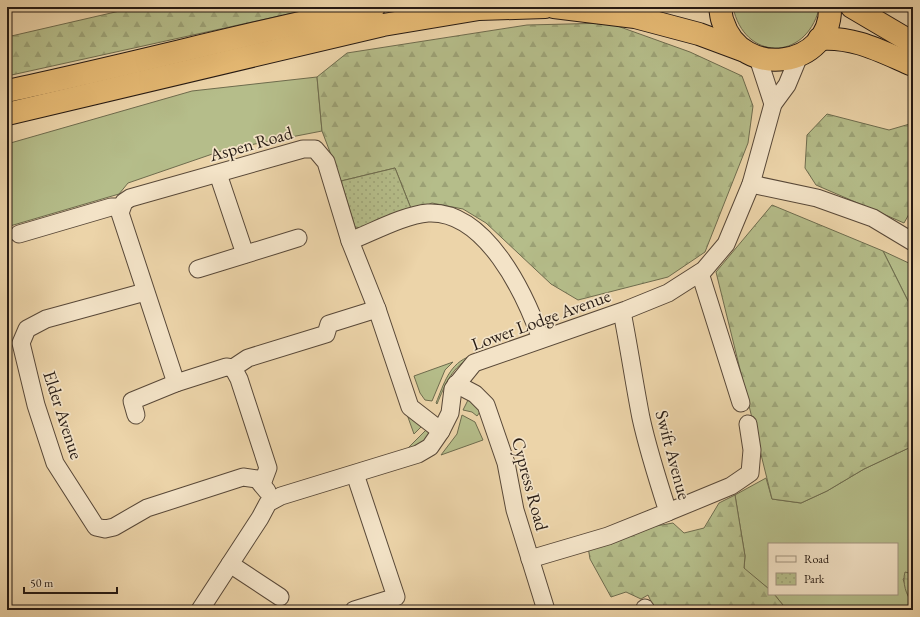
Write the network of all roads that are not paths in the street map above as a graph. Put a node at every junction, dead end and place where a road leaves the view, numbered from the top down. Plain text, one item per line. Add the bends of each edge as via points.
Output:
1 (374, 7) edge
2 (545, 7) edge
3 (554, 7) edge
4 (720, 7) edge
5 (830, 7) edge
6 (852, 7) edge
7 (819, 39) junction
8 (913, 43) edge
9 (750, 54) junction
10 (799, 56) junction
11 (913, 65) edge
12 (7, 90) edge
13 (773, 104) junction
14 (7, 114) edge
15 (218, 174) junction
16 (750, 184) junction
17 (121, 207) junction
18 (19, 234) dead end
19 (298, 238) dead end
20 (350, 241) junction
21 (913, 242) edge
22 (245, 254) junction
23 (198, 269) dead end
24 (700, 273) junction
25 (145, 292) junction
26 (376, 309) junction
27 (622, 312) junction
28 (541, 339) junction
29 (233, 368) junction
30 (176, 383) junction
31 (456, 384) junction
32 (741, 403) dead end
33 (136, 415) dead end
34 (748, 424) dead end
35 (442, 431) junction
36 (355, 474) junction
37 (262, 484) junction
38 (274, 499) junction
39 (668, 512) junction
40 (530, 559) junction
41 (230, 564) junction
42 (280, 597) dead end
43 (200, 610) edge
44 (354, 610) edge
45 (546, 610) edge

1 - 12 highway via 295,23 78,76
2 - 14 highway via 479,9 383,25
3 - 9 highway via 635,17 699,34
4 - 9 highway via 730,37
5 - 7 highway via 826,27
6 - 8 highway
7 - 10 highway
7 - 11 highway via 855,41
9 - 10 highway via 772,61
9 - 13 street
10 - 13 street, Lower Lodge Avenue via 787,85
13 - 16 street, Lower Lodge Avenue
15 - 17 street, Aspen Road via 130,198
15 - 20 street, Aspen Road via 304,149 315,149 326,162
15 - 22 street
16 - 21 street via 817,198 873,218
16 - 24 street, Lower Lodge Avenue via 726,244
17 - 18 street via 112,207
17 - 25 street via 122,222
19 - 22 street
20 - 26 street, Aspen Road
20 - 28 street via 428,213 449,216 459,221 489,242 532,312
22 - 23 street
24 - 27 street, Lower Lodge Avenue via 668,293
24 - 32 street
25 - 30 street
25 - 37 street, Elder Avenue via 46,319 27,329 21,343 36,405 55,463 96,527 105,529 114,528 147,508 243,477 257,479
26 - 29 street via 329,324 326,334 248,358
26 - 35 street, Aspen Road via 410,407
27 - 28 street, Lower Lodge Avenue
27 - 39 street, Swift Avenue via 641,419
28 - 31 street, Lower Lodge Avenue via 474,363
29 - 30 street via 226,367
29 - 37 street via 268,468
30 - 33 street via 132,402
31 - 35 street, Lower Lodge Avenue via 450,413
31 - 40 street, Cypress Road via 475,394 486,406 506,463 515,510
34 - 39 street via 752,450 750,473 731,486
35 - 36 street, Lower Lodge Avenue via 430,447 418,454
36 - 38 street, Lower Lodge Avenue
36 - 44 street via 396,597
37 - 38 street
38 - 41 street via 268,503
39 - 40 street, Swift Avenue via 608,536
40 - 45 street, Cypress Road
41 - 42 street
41 - 43 street

